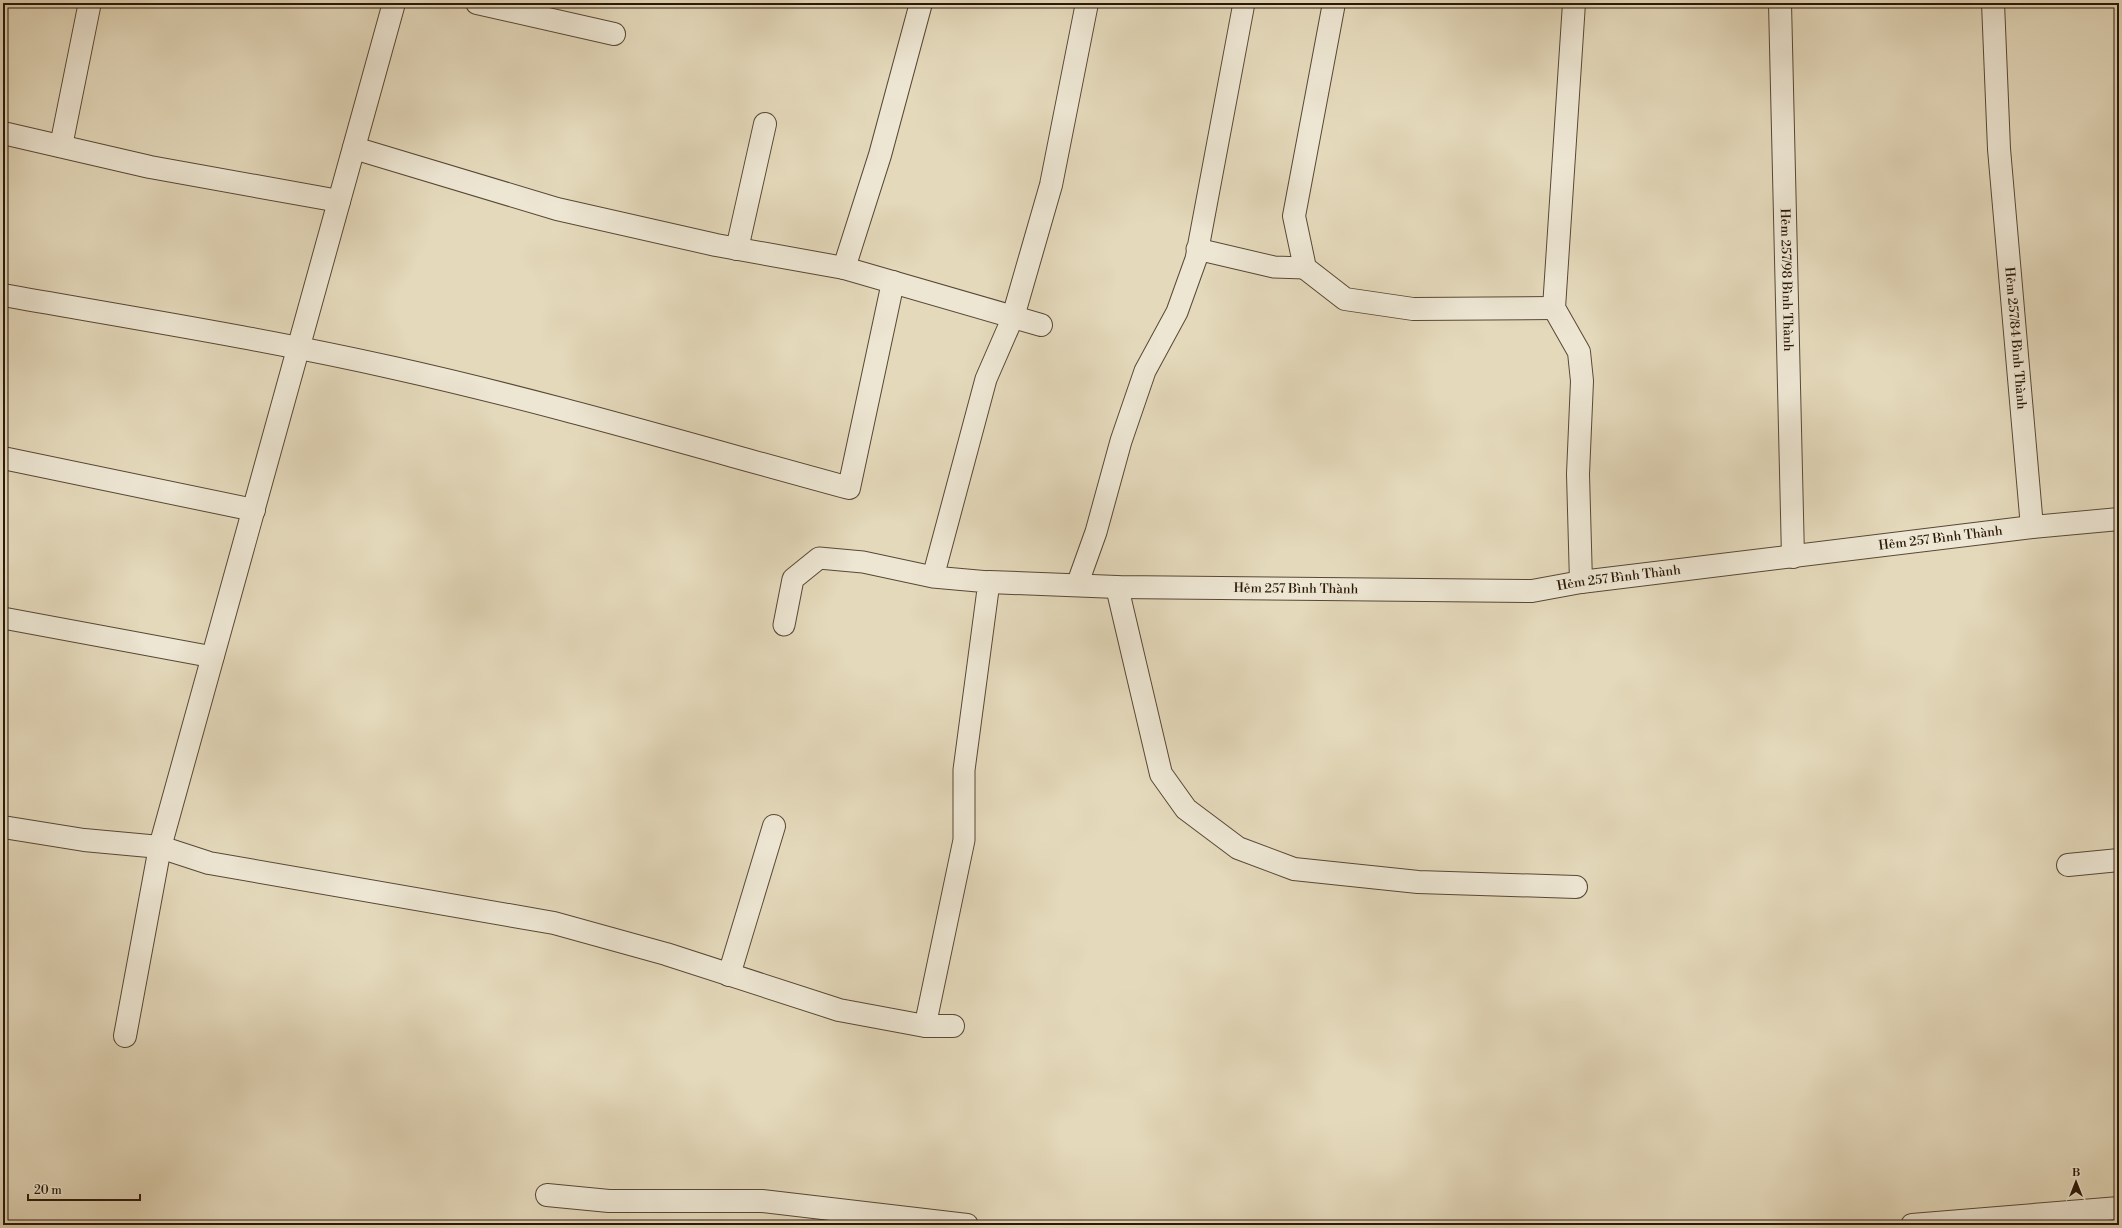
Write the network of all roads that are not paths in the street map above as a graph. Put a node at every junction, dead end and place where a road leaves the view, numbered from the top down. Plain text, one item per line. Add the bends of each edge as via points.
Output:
1 (88, 3) edge
2 (394, 3) edge
3 (477, 3) edge
4 (921, 3) edge
5 (1087, 3) edge
6 (1244, 3) edge
7 (1334, 3) edge
8 (1574, 3) edge
9 (1780, 3) edge
10 (1993, 3) edge
11 (614, 34) dead end
12 (765, 124) dead end
13 (3, 133) edge
14 (62, 146) junction
15 (354, 148) junction
16 (339, 201) junction
17 (737, 249) junction
18 (1197, 249) junction
19 (844, 268) junction
20 (1305, 268) junction
21 (893, 282) junction
22 (3, 295) edge
23 (1554, 308) junction
24 (1013, 317) junction
25 (1041, 325) dead end
26 (298, 348) junction
27 (3, 458) edge
28 (254, 510) junction
29 (2119, 519) edge
30 (2032, 527) junction
31 (1793, 557) junction
32 (933, 577) junction
33 (989, 582) junction
34 (1581, 582) junction
35 (1077, 585) junction
36 (1117, 587) junction
37 (3, 618) edge
38 (784, 625) dead end
39 (213, 657) junction
40 (774, 826) dead end
41 (3, 827) edge
42 (160, 847) junction
43 (2119, 860) edge
44 (2068, 865) dead end
45 (1576, 887) dead end
46 (729, 975) junction
47 (925, 1026) junction
48 (953, 1026) dead end
49 (125, 1036) dead end
50 (547, 1195) dead end
51 (2119, 1208) edge
52 (2037, 1220) edge
53 (967, 1225) edge
54 (1912, 1225) edge

1 - 14 street
2 - 15 street
3 - 11 street
4 - 19 street via 880,155
5 - 24 street via 1051,185
6 - 18 lane
7 - 20 street via 1294,216
8 - 23 street
9 - 31 street, Hẻm 257/98 Bình Thành
10 - 30 street, Hẻm 257/84 Bình Thành via 1999,149
12 - 17 street
13 - 14 street
14 - 16 street via 150,167
15 - 16 street
15 - 17 street via 557,209
16 - 26 street
17 - 19 street
18 - 20 lane via 1274,267
18 - 35 lane via 1191,279 1177,312 1145,371 1121,440 1096,532
19 - 21 street
20 - 23 street via 1345,299 1413,309
21 - 24 street
21 - 26 street via 849,488 533,402
22 - 26 street
23 - 34 street via 1579,352 1582,381 1578,474
24 - 25 street
24 - 32 lane via 986,379
26 - 28 street
27 - 28 street
28 - 39 street
29 - 30 street, Hẻm 257 Bình Thành
30 - 31 street, Hẻm 257 Bình Thành
31 - 34 street, Hẻm 257 Bình Thành
32 - 33 lane
32 - 38 lane via 863,562 819,558 793,579
33 - 35 street, Hẻm 257 Bình Thành
33 - 47 lane via 964,770 964,840
34 - 36 street, Hẻm 257 Bình Thành via 1532,591
35 - 36 street, Hẻm 257 Bình Thành
36 - 45 street via 1161,774 1186,810 1238,848 1294,869 1418,882
37 - 39 lane
39 - 42 street
40 - 46 street
41 - 42 street via 84,840
42 - 46 street via 209,863 554,923 666,954
42 - 49 street
43 - 44 street
46 - 47 street via 839,1010
47 - 48 street
50 - 53 street via 609,1201 762,1201
51 - 52 street
52 - 54 street

